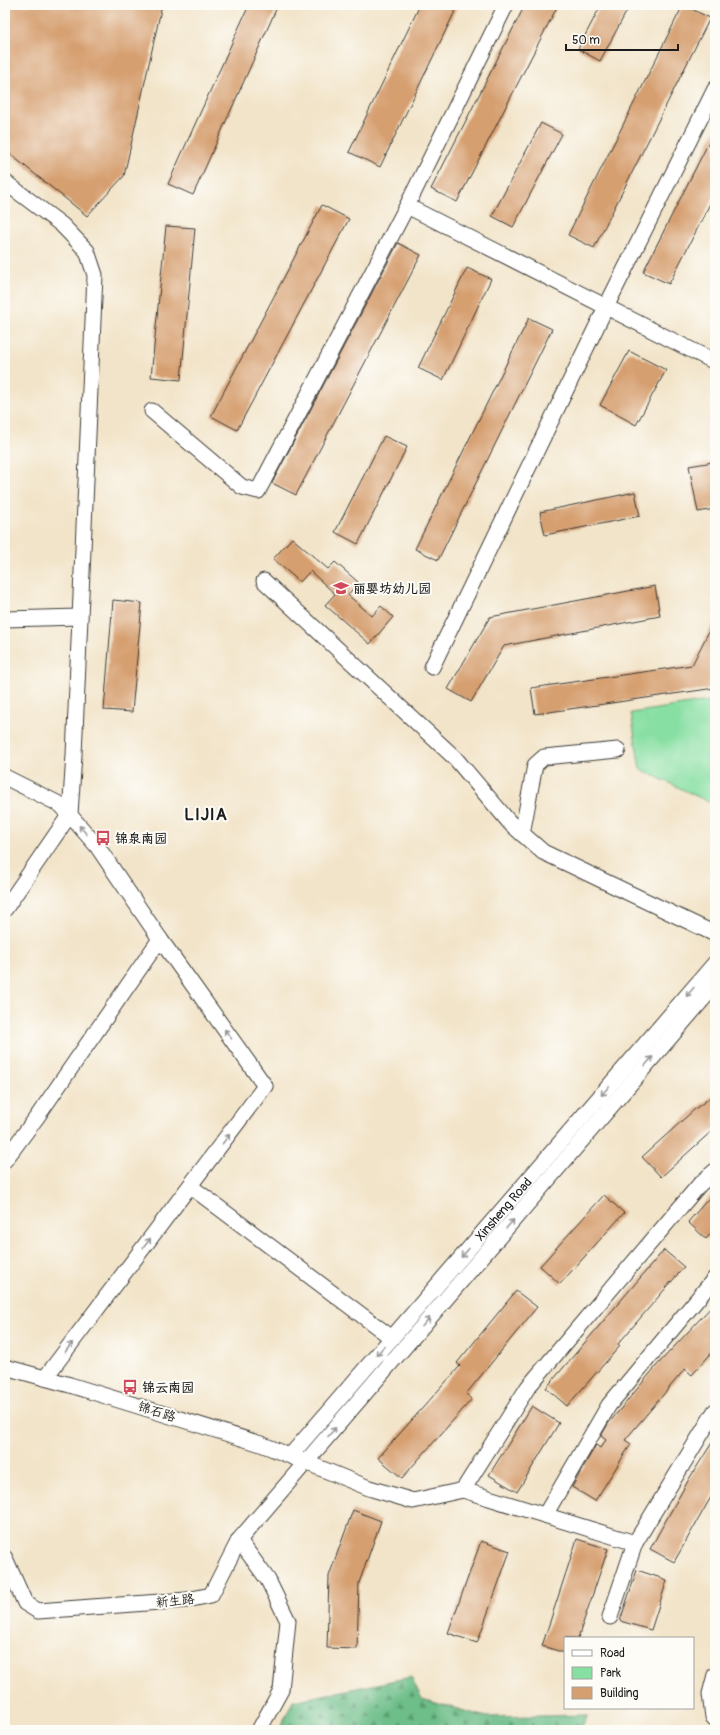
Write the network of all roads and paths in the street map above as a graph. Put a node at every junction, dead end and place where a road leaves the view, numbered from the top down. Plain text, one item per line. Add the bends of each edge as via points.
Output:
1 (506, 5) edge
2 (715, 90) edge
3 (5, 182) edge
4 (407, 206) junction
5 (606, 307) junction
6 (715, 362) edge
7 (152, 411) dead end
8 (264, 581) dead end
9 (80, 617) junction
10 (5, 618) edge
11 (432, 667) dead end
12 (618, 750) dead end
13 (5, 777) edge
14 (70, 814) junction
15 (522, 834) junction
16 (5, 910) edge
17 (715, 934) edge
18 (160, 939) junction
19 (715, 962) edge
20 (715, 985) edge
21 (5, 1160) edge
22 (715, 1171) edge
23 (190, 1186) junction
24 (715, 1278) edge
25 (392, 1338) junction
26 (5, 1367) edge
27 (45, 1378) junction
28 (715, 1411) edge
29 (291, 1455) junction
30 (306, 1461) junction
31 (463, 1490) junction
32 (545, 1515) junction
33 (239, 1540) junction
34 (635, 1543) junction
35 (5, 1558) edge
36 (610, 1617) dead end
37 (715, 1675) edge
38 (715, 1719) edge
39 (259, 1730) edge

1 - 4 street
2 - 5 street
3 - 9 street via 62,225 87,251 95,274
4 - 5 street
4 - 7 street via 258,490 242,487
5 - 6 street
5 - 11 street
8 - 15 street via 455,758
9 - 10 street
9 - 14 street
12 - 15 street via 544,757 535,765
13 - 14 street via 48,797
14 - 16 street
18 -> 14 street via 97,846
15 - 17 street via 543,852
18 - 21 street
23 -> 18 street via 265,1086
19 -> 25 street, Xinsheng Road
30 -> 20 street, Xinsheng Road
22 - 31 street via 700,1184 528,1387
23 - 25 street
27 -> 23 street
24 - 32 street via 608,1405
25 -> 29 street, Xinsheng Road
26 - 27 street, 锦石路
27 - 29 street, 锦石路
28 - 34 street
29 - 30 street, 锦石路
30 - 31 street, 锦石路 via 369,1488 413,1501
30 - 33 street, 新生路
31 - 32 street
32 - 34 street
33 - 35 street, 新生路 via 211,1595 187,1600 38,1611 25,1603
33 - 39 street via 268,1580 288,1620 281,1690
34 - 36 street
37 - 38 street via 710,1694

